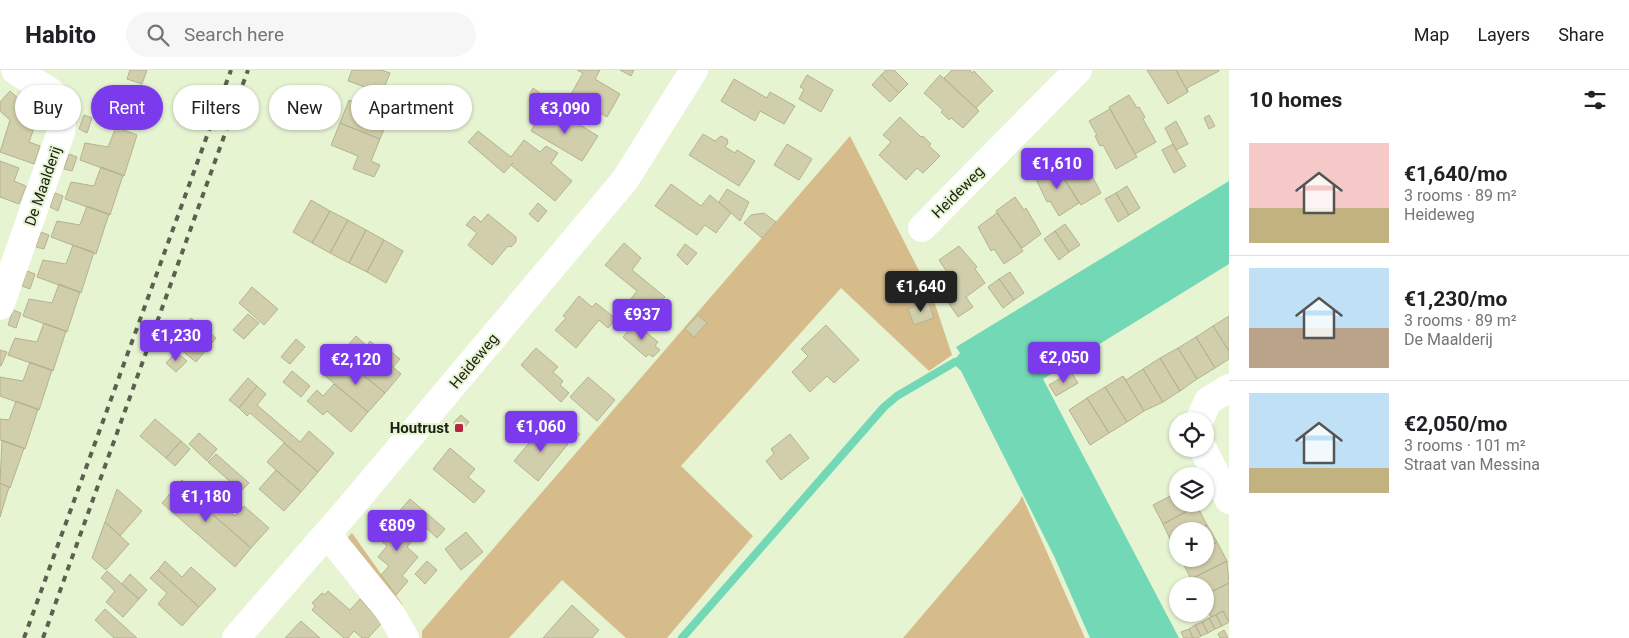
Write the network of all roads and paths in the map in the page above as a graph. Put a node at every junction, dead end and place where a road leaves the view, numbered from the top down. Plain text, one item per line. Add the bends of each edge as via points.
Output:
1 (14, 70) edge
2 (694, 70) edge
3 (1078, 70) edge
4 (922, 228) dead end
5 (25, 237) junction
6 (0, 265) edge
7 (0, 306) edge
8 (1229, 388) edge
9 (1203, 412) edge
10 (1207, 457) edge
11 (1229, 500) edge
12 (327, 534) junction
13 (236, 638) edge
14 (404, 638) edge

1 - 5 street, De Maalderij via 49,88 59,101 64,116
2 - 12 street, Heideweg via 624,180
3 - 4 street, Heideweg
5 - 6 street, De Maalderij
5 - 7 street, De Maalderij
8 - 9 street via 1208,400
10 - 11 street
12 - 13 street, Heideweg
12 - 14 street via 390,612

